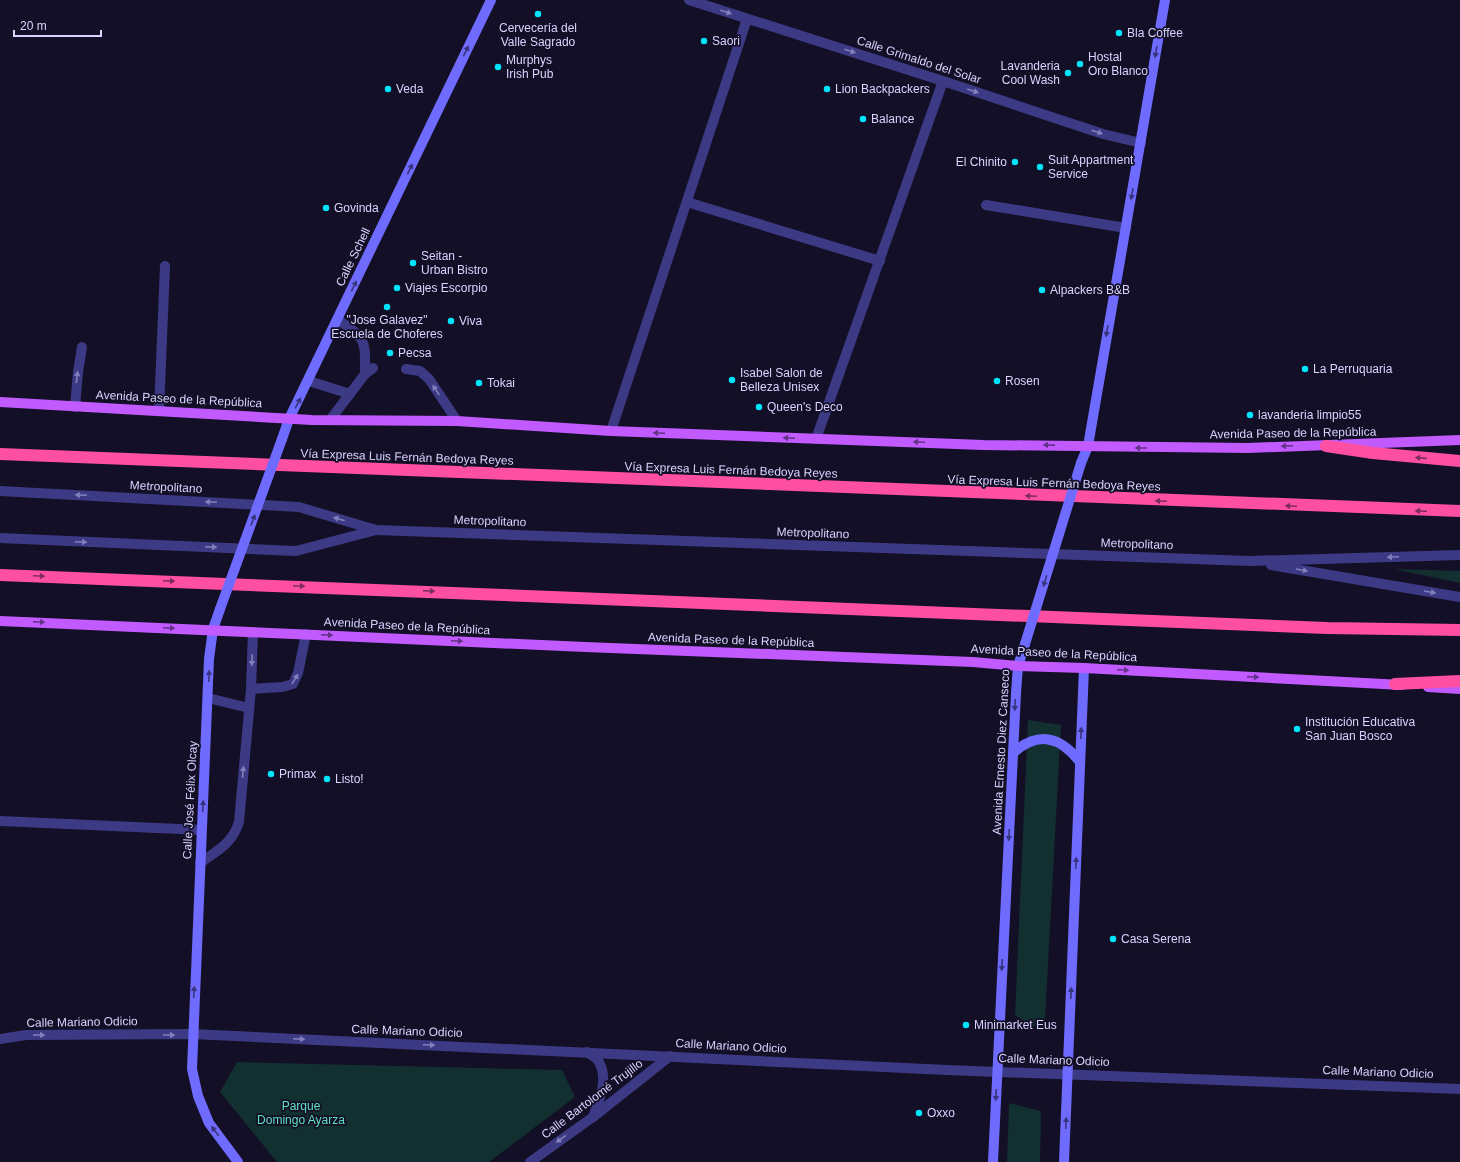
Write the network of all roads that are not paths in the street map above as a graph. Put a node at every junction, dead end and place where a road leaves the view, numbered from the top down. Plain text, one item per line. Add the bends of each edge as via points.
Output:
1 (491, 0) edge
2 (689, 0) edge
3 (1166, 0) edge
4 (747, 19) junction
5 (943, 81) junction
6 (1141, 143) junction
7 (687, 202) junction
8 (986, 206) dead end
9 (1126, 228) junction
10 (880, 261) junction
11 (165, 266) dead end
12 (338, 320) junction
13 (82, 347) dead end
14 (373, 368) dead end
15 (406, 369) dead end
16 (365, 374) junction
17 (308, 381) junction
18 (350, 394) junction
19 (0, 402) edge
20 (75, 406) junction
21 (159, 412) junction
22 (289, 419) junction
23 (330, 420) junction
24 (457, 421) junction
25 (611, 431) junction
26 (282, 439) joint
27 (816, 439) junction
28 (1460, 440) edge
29 (1088, 446) junction
30 (1326, 446) junction
31 (0, 454) edge
32 (1460, 461) edge
33 (0, 491) edge
34 (1460, 511) edge
35 (376, 530) junction
36 (0, 538) edge
37 (1460, 555) edge
38 (1250, 561) junction
39 (0, 575) edge
40 (1460, 597) edge
41 (0, 621) edge
42 (213, 629) junction
43 (1460, 630) edge
44 (253, 632) junction
45 (306, 634) junction
46 (1018, 666) junction
47 (1084, 668) junction
48 (1460, 681) edge
49 (1395, 684) junction
50 (251, 689) junction
51 (1460, 689) edge
52 (208, 698) junction
53 (249, 708) junction
54 (1012, 753) junction
55 (1080, 762) junction
56 (0, 822) edge
57 (202, 830) junction
58 (200, 863) junction
59 (192, 1034) junction
60 (0, 1039) edge
61 (587, 1052) junction
62 (670, 1056) junction
63 (997, 1070) junction
64 (1068, 1073) junction
65 (1460, 1088) edge
66 (592, 1117) junction
67 (238, 1162) edge
68 (530, 1162) edge
69 (993, 1162) edge
70 (1064, 1162) edge

12 -> 1 street, Calle Schell
2 -> 4 street, Calle Grimaldo del Solar
3 -> 6 street, Avenida Ernesto Diez Canseco
4 -> 5 street, Calle Grimaldo del Solar
4 - 7 street
5 -> 6 street, Calle Grimaldo del Solar via 1103,134
5 - 10 street
6 -> 9 street, Avenida Ernesto Diez Canseco
7 - 10 street
7 - 25 street
8 - 9 street
9 -> 29 street, Avenida Ernesto Diez Canseco
10 - 27 street
11 - 21 street
12 - 16 street via 356,332 365,346
12 - 17 street, Calle Schell
20 -> 13 street
14 - 16 street
24 -> 15 street via 429,379 420,371
16 - 18 street
17 - 18 street
22 -> 17 street, Calle Schell
18 - 23 street
19 - 20 main road, Avenida Paseo de la República
20 - 21 main road, Avenida Paseo de la República
21 - 22 main road, Avenida Paseo de la República
22 - 23 main road, Avenida Paseo de la República
22 - 26 street, Calle Schell
23 - 24 main road, Avenida Paseo de la República
24 - 25 main road, Avenida Paseo de la República
27 -> 25 main road, Avenida Paseo de la República
42 -> 26 street, Calle José Félix Olcay, bridge
29 -> 27 main road, Avenida Paseo de la República
28 - 30 main road, Avenida Paseo de la República
30 -> 29 main road, Avenida Paseo de la República
29 -> 46 street, Avenida Ernesto Diez Canseco, bridge
32 -> 30 highway
34 -> 31 highway, Vía Expresa Luis Fernán Bedoya Reyes
35 -> 33 street, Metropolitano via 299,507
36 -> 35 street, Metropolitano via 296,551
35 - 38 street, Metropolitano
37 -> 38 street, Metropolitano
38 -> 40 street, Metropolitano
39 -> 43 highway via 1296,626
41 -> 42 main road, Avenida Paseo de la República
42 - 44 main road, Avenida Paseo de la República
52 -> 42 street, Calle José Félix Olcay
44 - 45 main road, Avenida Paseo de la República
44 -> 50 street
45 -> 46 main road, Avenida Paseo de la República
50 -> 45 street via 293,684 298,673
46 - 47 main road, Avenida Paseo de la República
46 -> 54 street, Avenida Ernesto Diez Canseco
47 -> 49 main road, Avenida Paseo de la República
55 -> 47 street
48 - 49 highway
49 - 51 main road, Avenida Paseo de la República
50 - 53 street
52 - 53 street
57 -> 52 street, Calle José Félix Olcay
58 -> 53 street via 228,843 235,834 239,822
54 - 55 street via 1022,744 1034,739 1048,739 1071,750
54 -> 63 street, Avenida Ernesto Diez Canseco
64 -> 55 street
56 - 57 street
57 - 58 street, Calle José Félix Olcay
59 -> 58 street, Calle José Félix Olcay
60 -> 59 street, Calle Mariano Odicio via 26,1035
59 -> 61 street, Calle Mariano Odicio
67 -> 59 street, Calle José Félix Olcay via 209,1123 198,1096 192,1069
61 - 62 street, Calle Mariano Odicio
61 - 66 street via 599,1061 603,1078 602,1093
62 - 63 street, Calle Mariano Odicio via 947,1070
62 - 66 street, Calle Bartolomé Trujillo
63 - 64 street, Calle Mariano Odicio
63 -> 69 street, Avenida Ernesto Diez Canseco
64 - 65 street, Calle Mariano Odicio
70 -> 64 street
66 -> 68 street, Calle Bartolomé Trujillo

